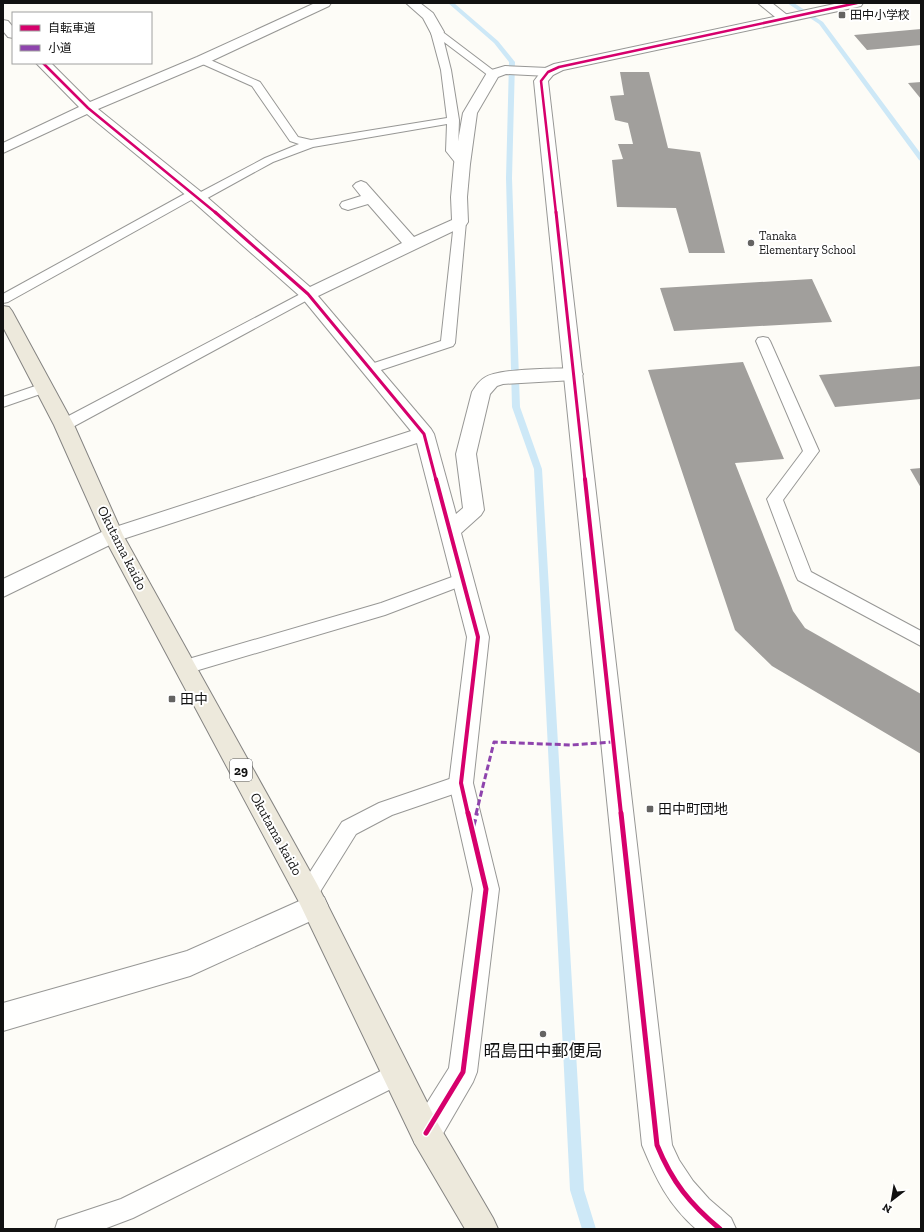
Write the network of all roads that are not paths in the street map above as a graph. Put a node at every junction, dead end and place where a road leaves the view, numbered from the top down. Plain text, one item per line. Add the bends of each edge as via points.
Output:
1 (325, 3) edge
2 (412, 3) edge
3 (764, 3) edge
4 (857, 3) edge
5 (796, 16) junction
6 (3, 24) edge
7 (436, 30) junction
8 (12, 33) edge
9 (202, 60) junction
10 (44, 64) edge
11 (505, 71) junction
12 (548, 72) junction
13 (88, 108) junction
14 (453, 120) junction
15 (310, 144) junction
16 (3, 149) edge
17 (462, 164) junction
18 (360, 186) dead end
19 (196, 196) junction
20 (371, 198) junction
21 (348, 205) dead end
22 (460, 222) junction
23 (412, 245) junction
24 (308, 294) junction
25 (3, 299) edge
26 (3, 311) edge
27 (763, 341) dead end
28 (370, 369) junction
29 (574, 374) junction
30 (44, 388) junction
31 (3, 402) edge
32 (64, 425) junction
33 (424, 434) junction
34 (450, 530) junction
35 (113, 535) junction
36 (462, 579) junction
37 (3, 589) edge
38 (921, 639) edge
39 (185, 667) junction
40 (461, 784) junction
41 (312, 900) junction
42 (3, 1017) edge
43 (397, 1074) junction
44 (426, 1133) junction
45 (67, 1229) edge
46 (482, 1229) edge
47 (720, 1229) edge

1 - 9 street
2 - 7 street via 428,16
3 - 5 street
4 - 5 street
5 - 12 street via 559,67
6 - 8 street
7 - 11 lane
7 - 14 lane via 446,70
9 - 13 street
9 - 15 lane via 256,84 294,139
10 - 13 street
11 - 12 street
11 - 17 street via 470,113
12 - 29 street via 541,81
13 - 16 street
13 - 19 street
14 - 15 lane
14 - 17 lane via 452,151
15 - 19 lane via 269,160
17 - 22 street
18 - 20 street
19 - 24 street
19 - 25 lane
20 - 21 street
20 - 23 street
22 - 23 street
22 - 28 lane via 448,343
23 - 24 street
24 - 28 street
24 - 32 lane
26 - 30 main road, Okutama kaido / 29
27 - 38 lane via 811,451 775,500 804,576
28 - 33 street
29 - 34 street via 500,378 490,382 481,392 466,454 474,510
29 - 47 street via 657,1145 682,1194
30 - 31 lane
30 - 32 main road, Okutama kaido / 29
32 - 35 main road, Okutama kaido / 29
33 - 34 street
33 - 35 street
34 - 36 street
35 - 37 street
35 - 39 main road, Okutama kaido / 29
36 - 39 lane via 385,608
36 - 40 street via 478,637
39 - 41 main road, Okutama kaido / 29
40 - 41 lane via 386,809 349,828
40 - 44 street via 486,889 463,1072
41 - 42 street via 190,963
41 - 43 main road, Okutama kaido / 29
43 - 44 main road, Okutama kaido / 29
43 - 45 lane via 125,1210
44 - 46 main road, Okutama kaido / 29

